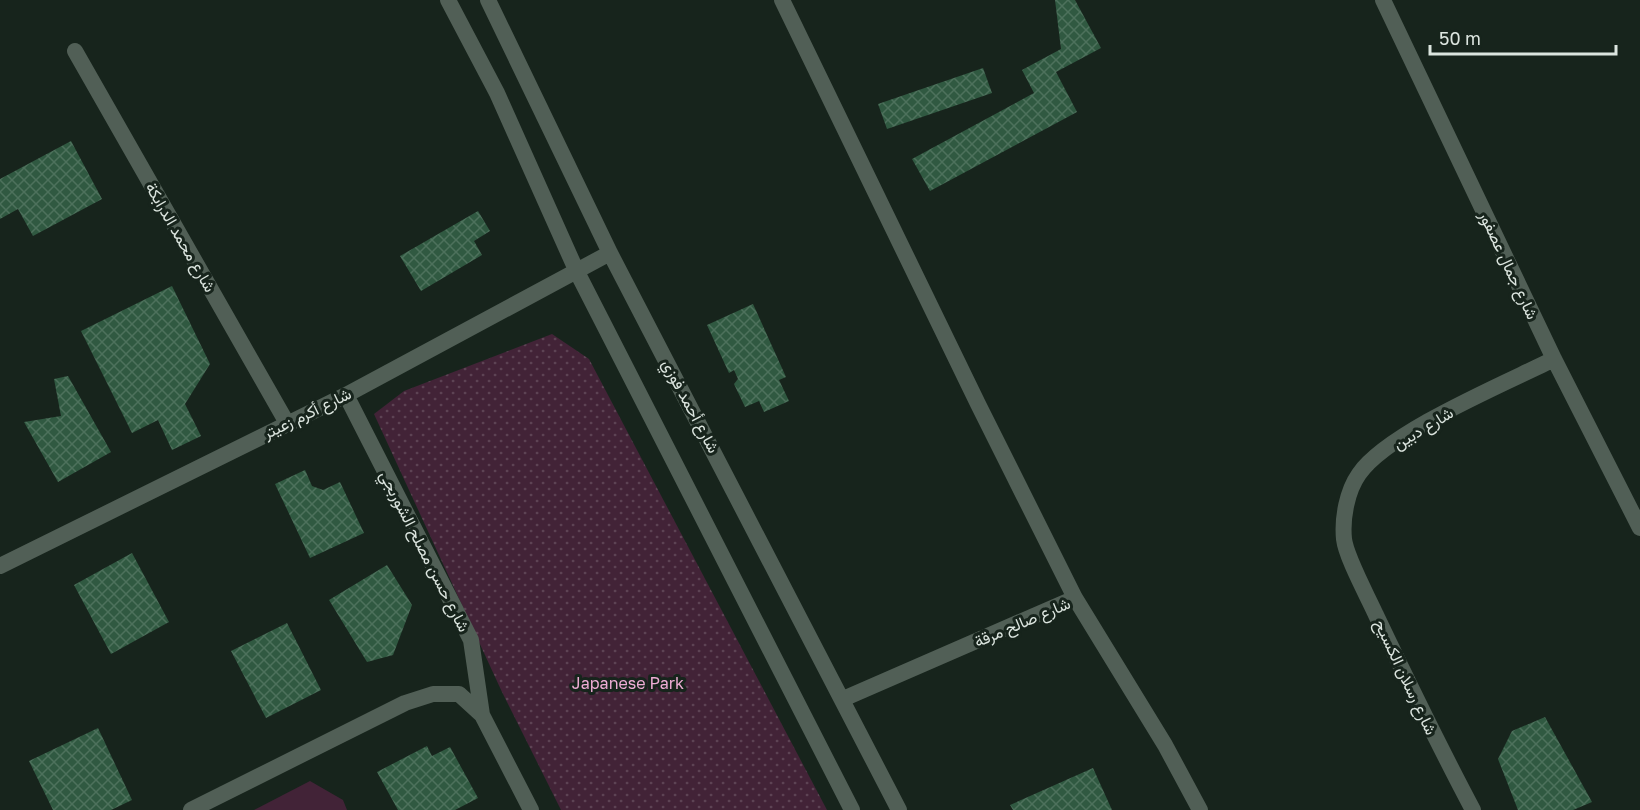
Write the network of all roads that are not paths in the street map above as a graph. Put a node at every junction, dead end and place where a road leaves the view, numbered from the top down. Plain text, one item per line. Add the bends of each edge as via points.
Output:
1 (448, 0) edge
2 (488, 0) edge
3 (782, 0) edge
4 (1383, 0) edge
5 (75, 51) dead end
6 (610, 253) junction
7 (577, 272) junction
8 (1554, 358) junction
9 (346, 394) junction
10 (287, 423) junction
11 (1640, 528) edge
12 (1344, 540) joint
13 (0, 566) edge
14 (1076, 598) junction
15 (843, 699) junction
16 (482, 715) junction
17 (192, 810) edge
18 (531, 810) edge
19 (852, 810) edge
20 (899, 810) edge
21 (1200, 810) edge
22 (1473, 810) edge

1 - 7 street via 497,93
2 - 6 street, شارع أحمد فوزي
3 - 14 street
4 - 8 street, شارع جمال عصفور
5 - 10 street, شارع محمد الدرابكة
6 - 7 street, شارع أكرم زعيتر
6 - 15 street, شارع أحمد فوزي
7 - 9 street, شارع أكرم زعيتر
7 - 19 street
8 - 11 street, شارع جمال عصفور
8 - 12 street, شارع دبين via 1407,434 1379,454 1360,472 1351,488
9 - 10 street, شارع أكرم زعيتر
9 - 16 street, شارع حسن مصلح الشوربجي via 471,640
10 - 13 street, شارع أكرم زعيتر
12 - 22 street, شارع رسلان الكسيح via 1423,714
14 - 15 street, شارع صالح مرقة
14 - 21 street, شارع صالح مرقة
15 - 20 street, شارع أحمد فوزي
16 - 17 street, شارع حسن مصلح الشوربجي via 459,694 433,694 405,703
16 - 18 street, شارع حسن مصلح الشوربجي

